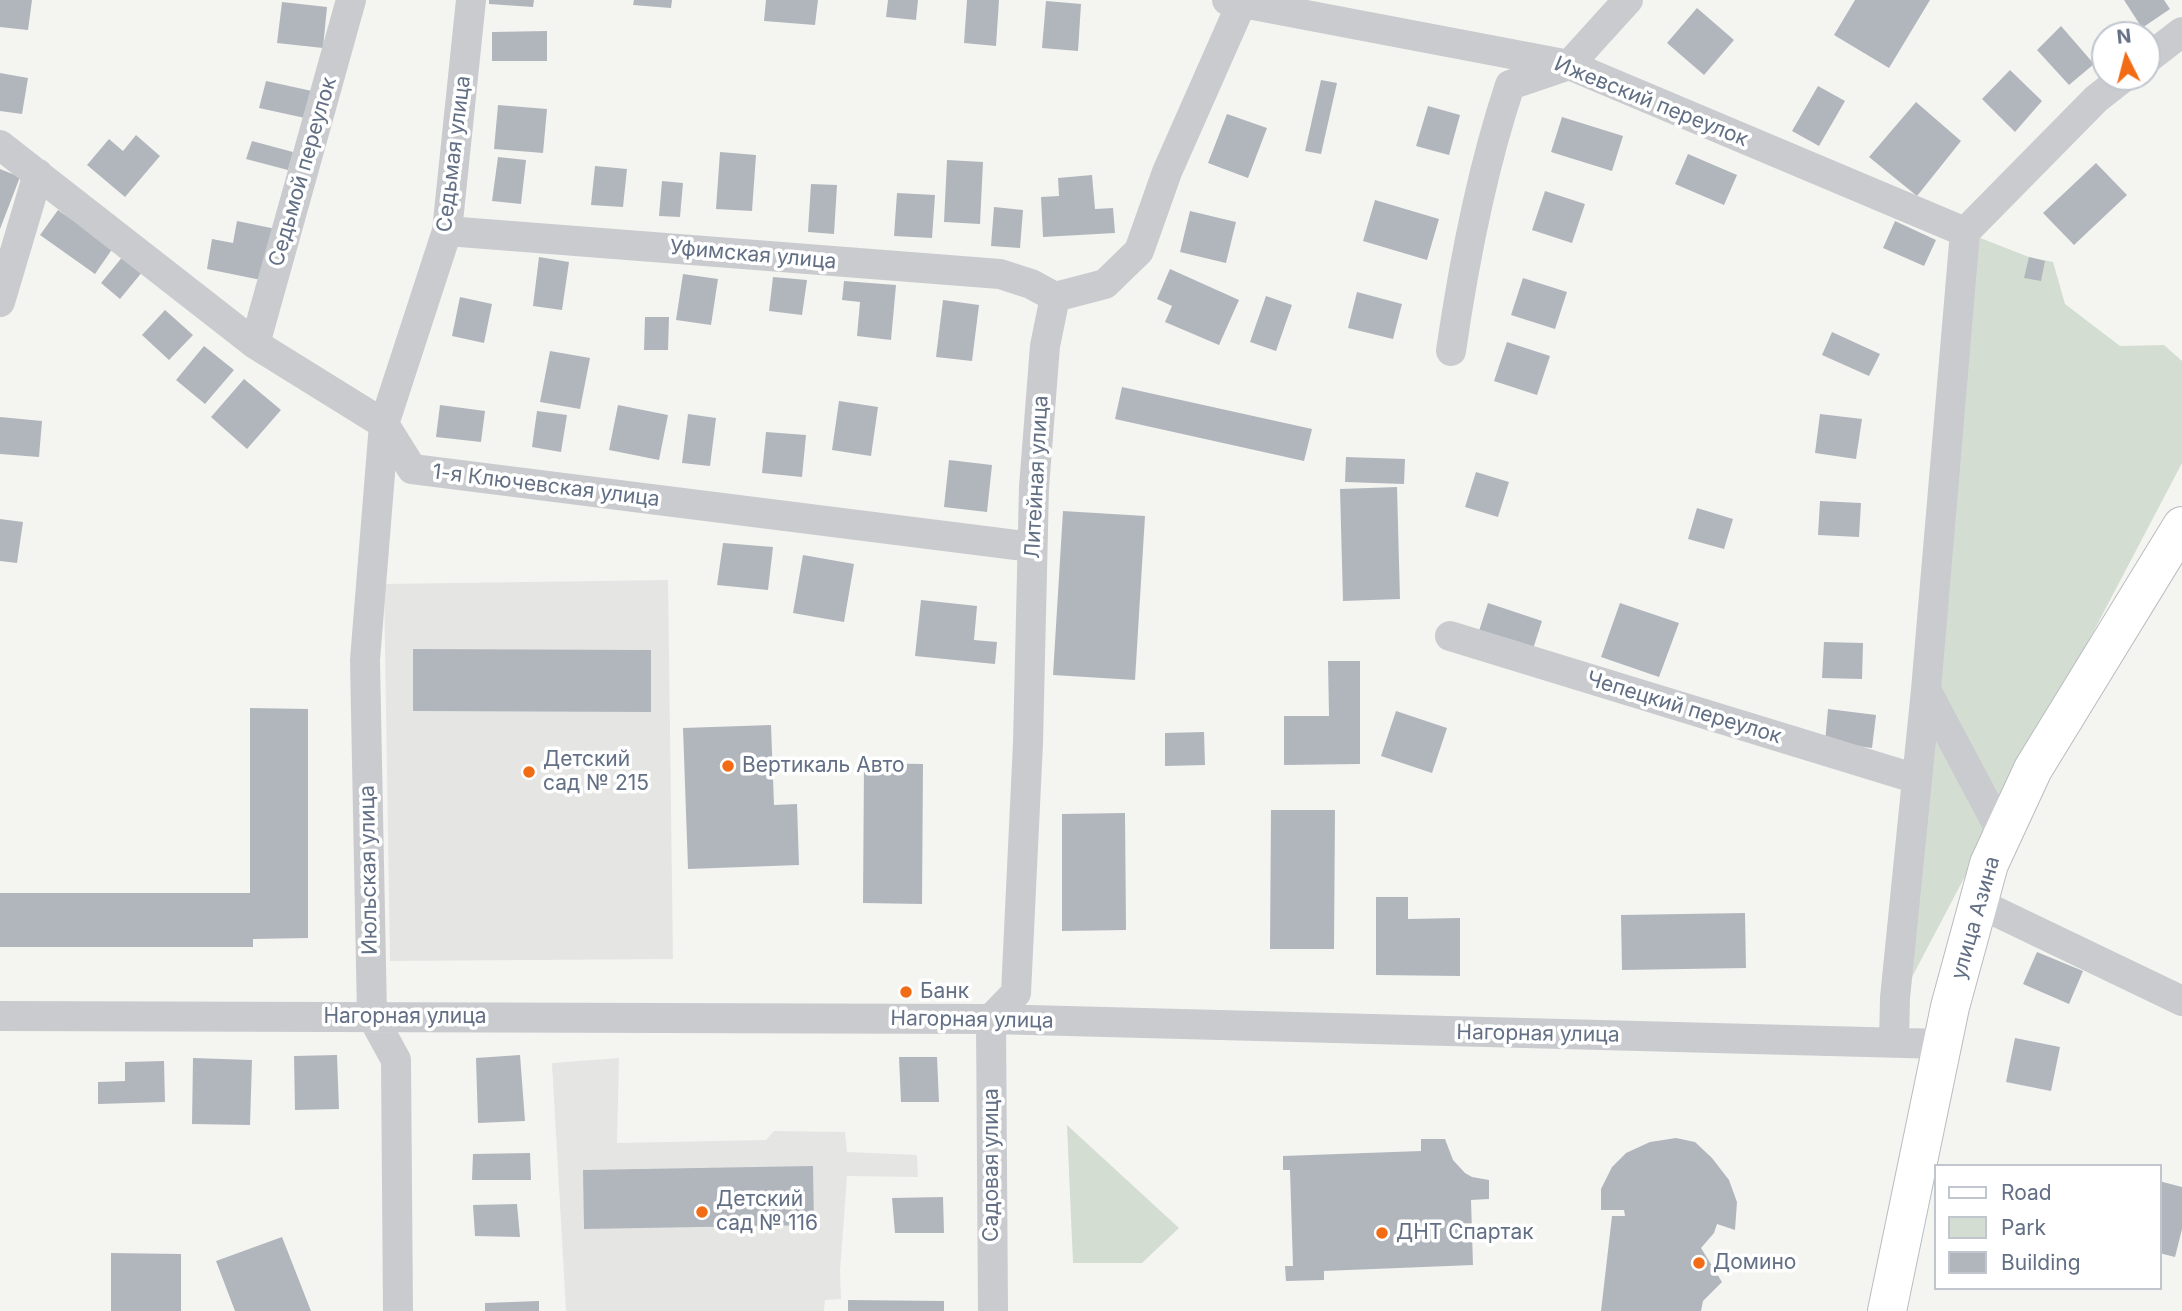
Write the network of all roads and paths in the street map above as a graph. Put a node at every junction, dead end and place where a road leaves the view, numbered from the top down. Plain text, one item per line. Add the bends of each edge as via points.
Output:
1 (351, 0) edge
2 (471, 0) edge
3 (1628, 0) edge
4 (1237, 1) edge
5 (2182, 32) edge
6 (2161, 49) edge
7 (1569, 65) junction
8 (2106, 91) edge
9 (0, 145) edge
10 (38, 174) junction
11 (447, 231) junction
12 (1965, 232) junction
13 (1055, 296) junction
14 (0, 302) edge
15 (255, 344) junction
16 (1451, 351) dead end
17 (384, 424) junction
18 (2182, 526) edge
19 (1032, 547) junction
20 (1450, 636) dead end
21 (1926, 690) junction
22 (1917, 779) junction
23 (2003, 835) junction
24 (1978, 903) junction
25 (2182, 1001) edge
26 (0, 1016) edge
27 (372, 1016) junction
28 (991, 1019) junction
29 (1894, 1042) junction
30 (1943, 1044) junction
31 (398, 1311) edge
32 (993, 1311) edge
33 (1887, 1311) edge

1 - 15 street, Седьмой переулок
2 - 11 street, Седьмая улица
3 - 7 street
4 - 7 street, Ижевский переулок
4 - 13 street via 1139,251 1105,284
5 - 6 street
7 - 12 street, Ижевский переулок
7 - 16 street via 1510,85 1495,130 1464,267
8 - 12 street
9 - 10 street, 1-я Ключевская улица
10 - 14 street
10 - 15 street, 1-я Ключевская улица
11 - 13 street, Уфимская улица via 1000,274
11 - 17 street, Седьмая улица
12 - 21 street
13 - 19 street, Литейная улица via 1045,346
15 - 17 street, 1-я Ключевская улица
17 - 19 street, 1-я Ключевская улица via 412,469
17 - 27 street, Июльская улица via 365,660
18 - 23 main road, улица Азина via 2033,769
19 - 28 street, Литейная улица via 1016,993
20 - 22 street, Чепецкий переулок
21 - 22 street
21 - 23 street
22 - 29 street
23 - 24 main road, улица Азина
24 - 25 street
24 - 30 main road, улица Азина
26 - 27 street, Нагорная улица
27 - 28 street, Нагорная улица
27 - 31 street, Июльская улица via 396,1060
28 - 29 street, Нагорная улица
28 - 32 street, Садовая улица
29 - 30 street, Нагорная улица
30 - 33 main road, улица Азина

